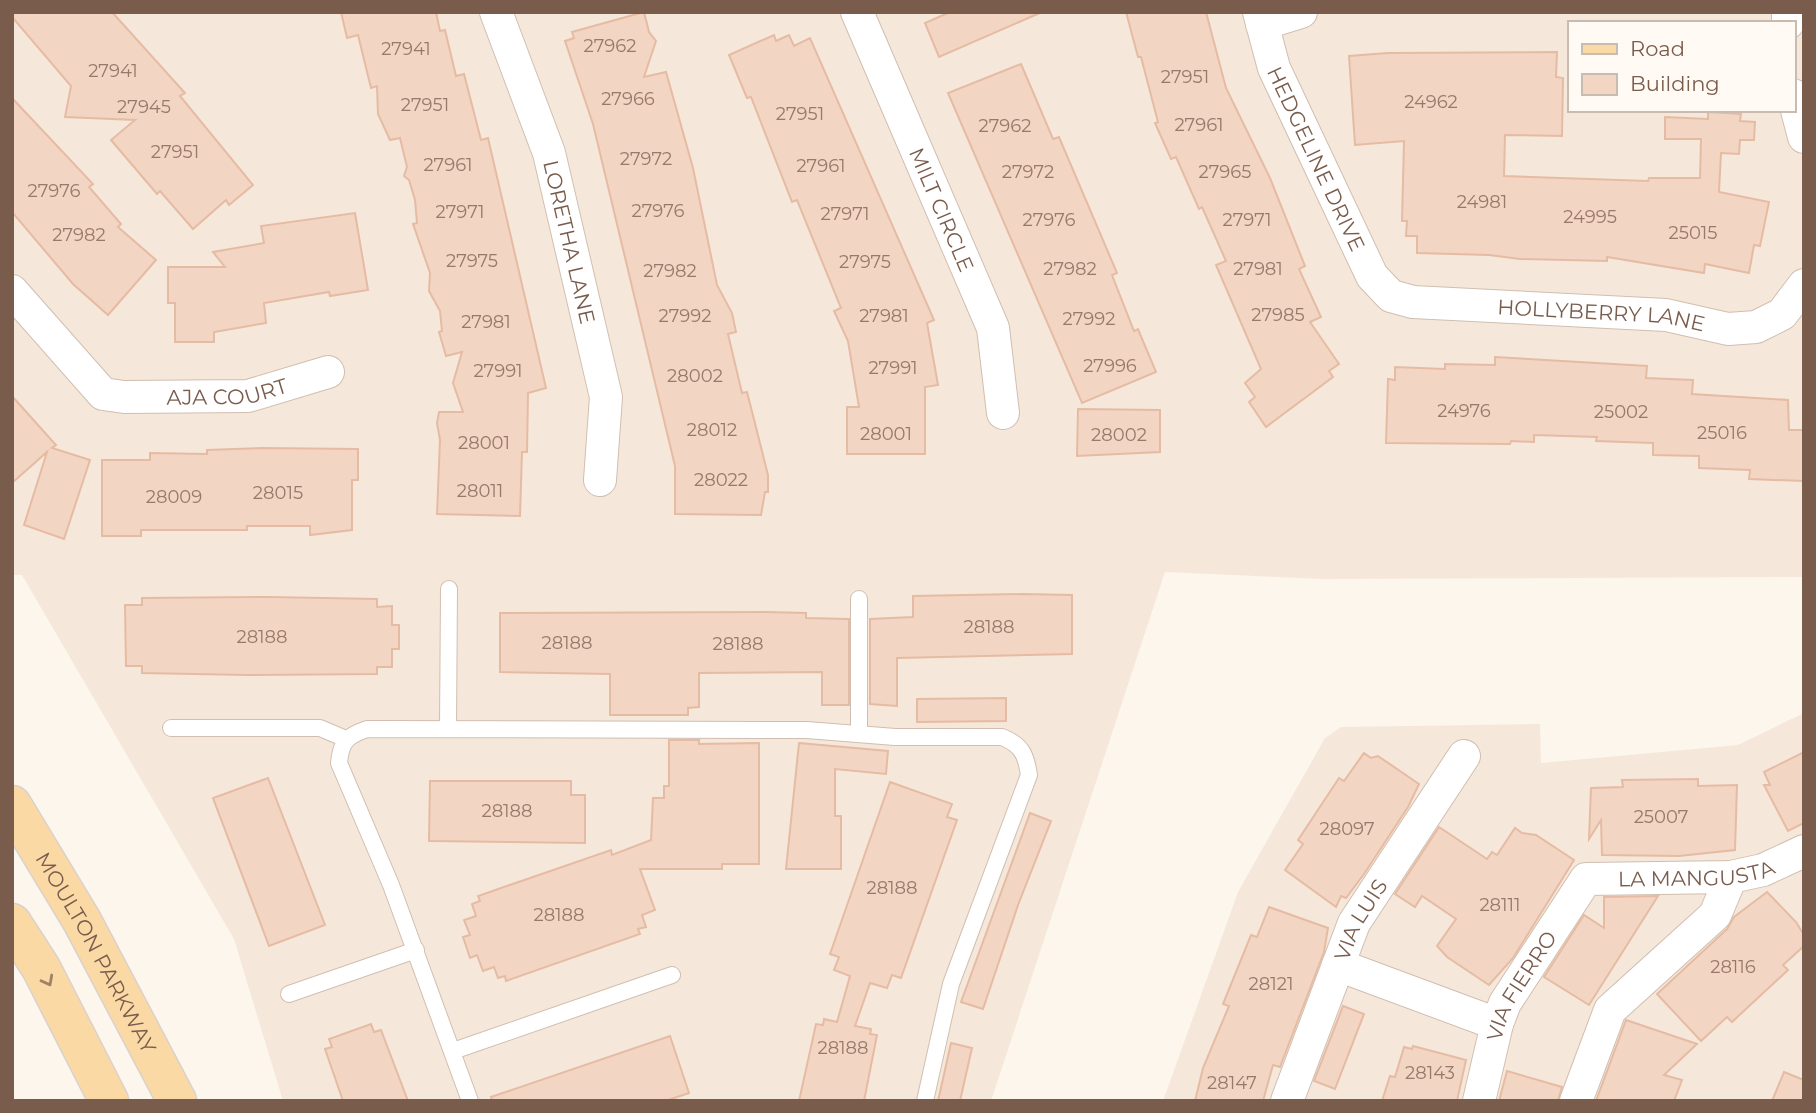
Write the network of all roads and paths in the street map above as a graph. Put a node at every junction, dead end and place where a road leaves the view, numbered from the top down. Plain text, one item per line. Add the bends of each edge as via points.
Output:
1 (496, 12) edge
2 (857, 12) edge
3 (1301, 12) edge
4 (1260, 18) edge
5 (1795, 103) edge
6 (1804, 137) edge
7 (1801, 290) edge
8 (12, 291) edge
9 (1391, 296) joint
10 (328, 372) dead end
11 (1003, 413) dead end
12 (600, 480) dead end
13 (449, 589) dead end
14 (859, 599) dead end
15 (171, 728) dead end
16 (448, 729) junction
17 (859, 734) junction
18 (346, 739) junction
19 (1464, 756) dead end
20 (12, 805) edge
21 (1804, 850) edge
22 (1731, 877) junction
23 (1586, 879) joint
24 (12, 923) edge
25 (416, 950) junction
26 (1338, 965) junction
27 (672, 975) dead end
28 (289, 994) dead end
29 (1497, 1024) junction
30 (453, 1051) junction
31 (109, 1101) edge
32 (177, 1101) edge
33 (470, 1101) edge
34 (925, 1101) edge
35 (1287, 1101) edge
36 (1479, 1101) edge
37 (1576, 1101) edge

1 - 12 street, LORETHA LANE via 549,153 607,397
2 - 11 street, MILT CIRCLE via 993,328
3 - 4 street
4 - 9 street, HEDGELINE DRIVE via 1274,68 1372,276
5 - 6 street
7 - 9 street, HOLLYBERRY LANE via 1782,314 1756,327 1728,329 1666,315 1413,302
8 - 10 street, AJA COURT via 103,394 248,396
13 - 16 lane
14 - 17 lane
15 - 18 lane via 320,728
16 - 17 lane
16 - 18 lane via 367,729
17 - 34 lane via 1002,737 1017,743 1026,754 1029,775 951,984
18 - 25 lane via 340,746 339,763
19 - 26 street, VIA LUIS via 1354,923
20 - 32 main road, MOULTON PARKWAY via 82,921
21 - 22 street, LA MANGUSTA via 1763,870
22 - 23 street, LA MANGUSTA
22 - 37 street via 1715,915 1610,1010
23 - 29 street, VIA FIERRO via 1505,1003
24 -> 31 main road via 41,968
25 - 28 lane
25 - 30 lane
26 - 29 street
26 - 35 street, VIA LUIS
27 - 30 lane
29 - 36 street, VIA FIERRO
30 - 33 lane

